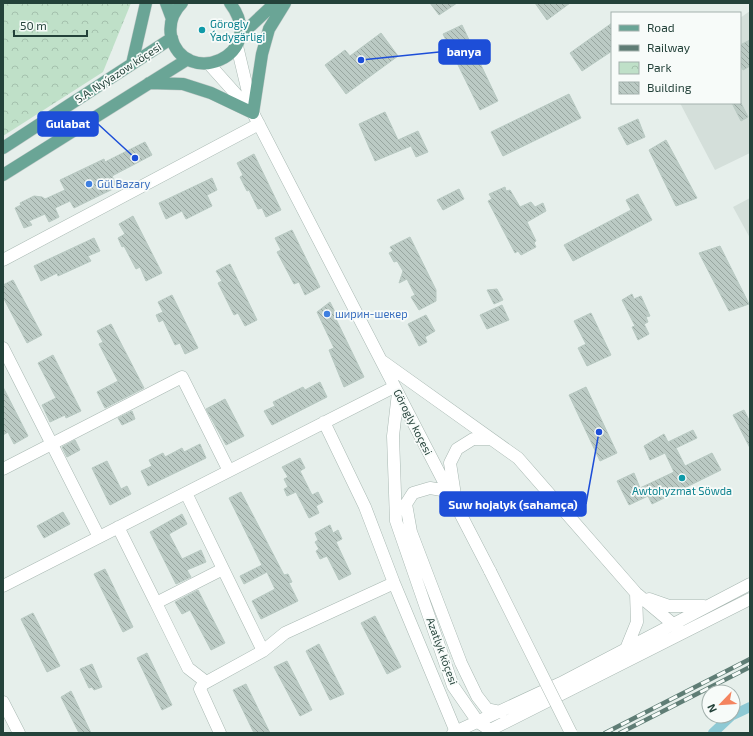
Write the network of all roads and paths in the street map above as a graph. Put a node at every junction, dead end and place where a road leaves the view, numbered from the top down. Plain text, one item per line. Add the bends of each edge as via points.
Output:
1 (146, 3) edge
2 (166, 3) edge
3 (182, 3) edge
4 (230, 3) edge
5 (275, 3) edge
6 (285, 3) edge
7 (172, 19) junction
8 (172, 38) junction
9 (239, 41) junction
10 (188, 59) junction
11 (132, 64) junction
12 (210, 64) junction
13 (149, 83) junction
14 (253, 113) junction
15 (259, 124) junction
16 (3, 148) edge
17 (3, 175) edge
18 (3, 260) edge
19 (3, 348) edge
20 (381, 360) junction
21 (396, 390) junction
22 (324, 422) junction
23 (490, 439) junction
24 (52, 443) junction
25 (3, 469) edge
26 (229, 471) junction
27 (186, 493) junction
28 (459, 512) junction
29 (118, 528) junction
30 (99, 537) junction
31 (223, 569) junction
32 (394, 583) junction
33 (750, 584) edge
34 (3, 586) edge
35 (636, 593) junction
36 (750, 599) edge
37 (156, 603) junction
38 (707, 606) junction
39 (673, 624) junction
40 (682, 633) junction
41 (626, 649) junction
42 (263, 651) junction
43 (206, 682) junction
44 (3, 702) edge
45 (501, 712) junction
46 (478, 722) junction
47 (454, 732) edge
48 (19, 733) edge
49 (220, 733) edge
50 (571, 733) edge

1 - 11 main road
2 - 7 main road
3 - 7 main road
4 - 9 main road via 239,18
5 - 9 main road
6 - 14 main road via 269,29 262,54
7 - 8 main road
8 - 10 main road via 179,52
8 - 11 main road, S.A. Nyýazow köçesi
9 - 12 main road via 230,55
9 - 14 street
10 - 12 main road via 198,64
10 - 13 main road
11 - 16 main road, S.A. Nyýazow köçesi
12 - 14 street
13 - 14 main road via 183,84 210,93
13 - 17 main road
14 - 15 street, Görogly koçesi
15 - 18 street
15 - 20 street, Görogly koçesi
19 - 24 street
20 - 21 street, Görogly koçesi
20 - 23 street
21 - 22 street
21 - 28 street, Görogly koçesi
21 - 46 street, Azatlyk köçesi via 393,436 396,521 453,686
22 - 26 street
22 - 32 street via 365,507
23 - 28 street via 473,439 457,449 450,463
23 - 35 street via 518,458
24 - 25 street
24 - 26 street via 182,377
24 - 30 street
26 - 27 street
27 - 29 street
27 - 31 street
28 - 45 street, Azatlyk köçesi via 442,490 430,488 413,493 406,504 411,532 461,663 477,696 487,708
28 - 50 street, Görogly koçesi, bridge
29 - 30 street
29 - 37 street
30 - 34 street
31 - 37 street
31 - 42 street
32 - 42 street via 285,633
32 - 47 street
33 - 38 street
35 - 38 street via 669,606
35 - 39 street
35 - 41 street via 637,622
36 - 40 street
37 - 43 street via 188,668
38 - 39 street
39 - 40 street
39 - 41 street
40 - 46 street via 490,730
41 - 45 street
42 - 43 street
43 - 49 street via 200,689
44 - 48 street
45 - 46 street
46 - 47 street

